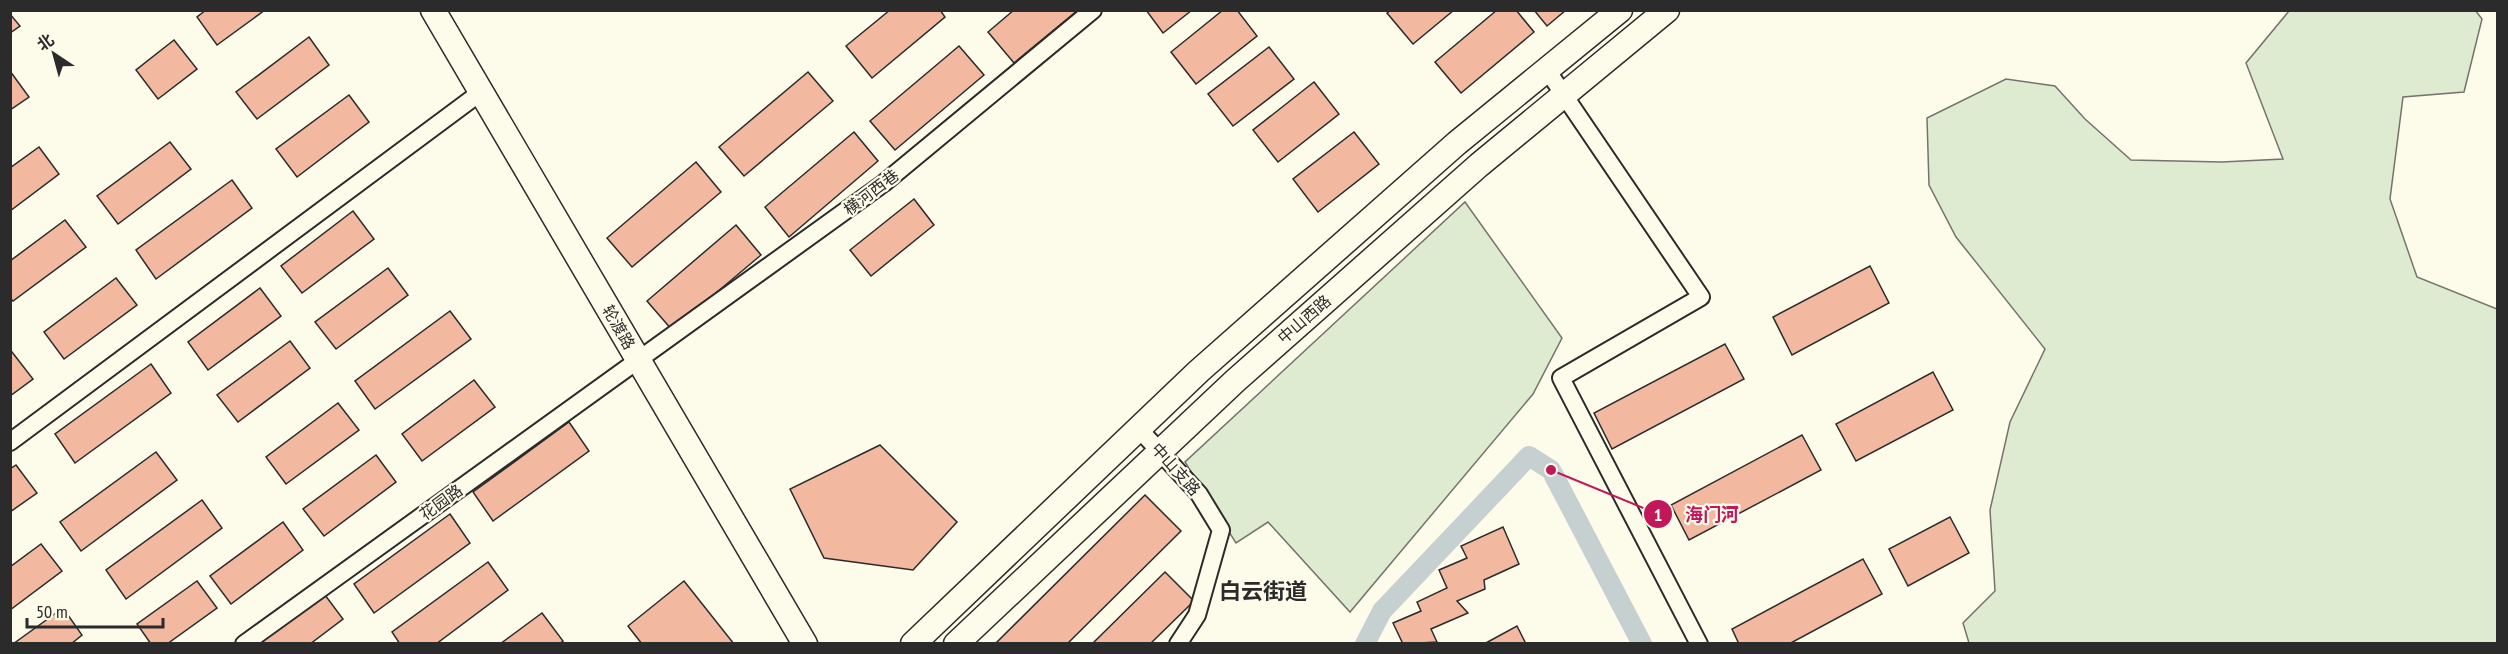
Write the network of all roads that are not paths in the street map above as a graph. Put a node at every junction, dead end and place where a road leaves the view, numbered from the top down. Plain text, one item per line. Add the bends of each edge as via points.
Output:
1 (433, 10) edge
2 (1093, 10) edge
3 (1620, 10) edge
4 (1667, 10) edge
5 (1547, 69) junction
6 (481, 92) junction
7 (1564, 95) junction
8 (638, 361) junction
9 (1139, 429) junction
10 (10, 442) edge
11 (1160, 451) junction
12 (244, 644) edge
13 (805, 644) edge
14 (914, 644) edge
15 (956, 644) edge
16 (1178, 644) edge
17 (1699, 644) edge

1 - 6 main road, 轮渡路
2 - 8 street, 横河西巷 via 884,183
3 - 5 main road, 中山西路
4 - 7 main road, 中山西路
5 - 7 street
5 - 9 main road, 中山西路 via 1457,143 1199,371
6 - 8 main road, 轮渡路
6 - 10 street
7 - 11 main road, 中山西路 via 1479,165
7 - 17 street via 1701,297 1561,378
8 - 12 street, 花园路
8 - 13 main road, 轮渡路
9 - 11 street, 中山支路
9 - 14 main road, 中山西路
11 - 15 main road, 中山西路
11 - 16 street, 中山支路 via 1199,494 1221,530 1197,615

